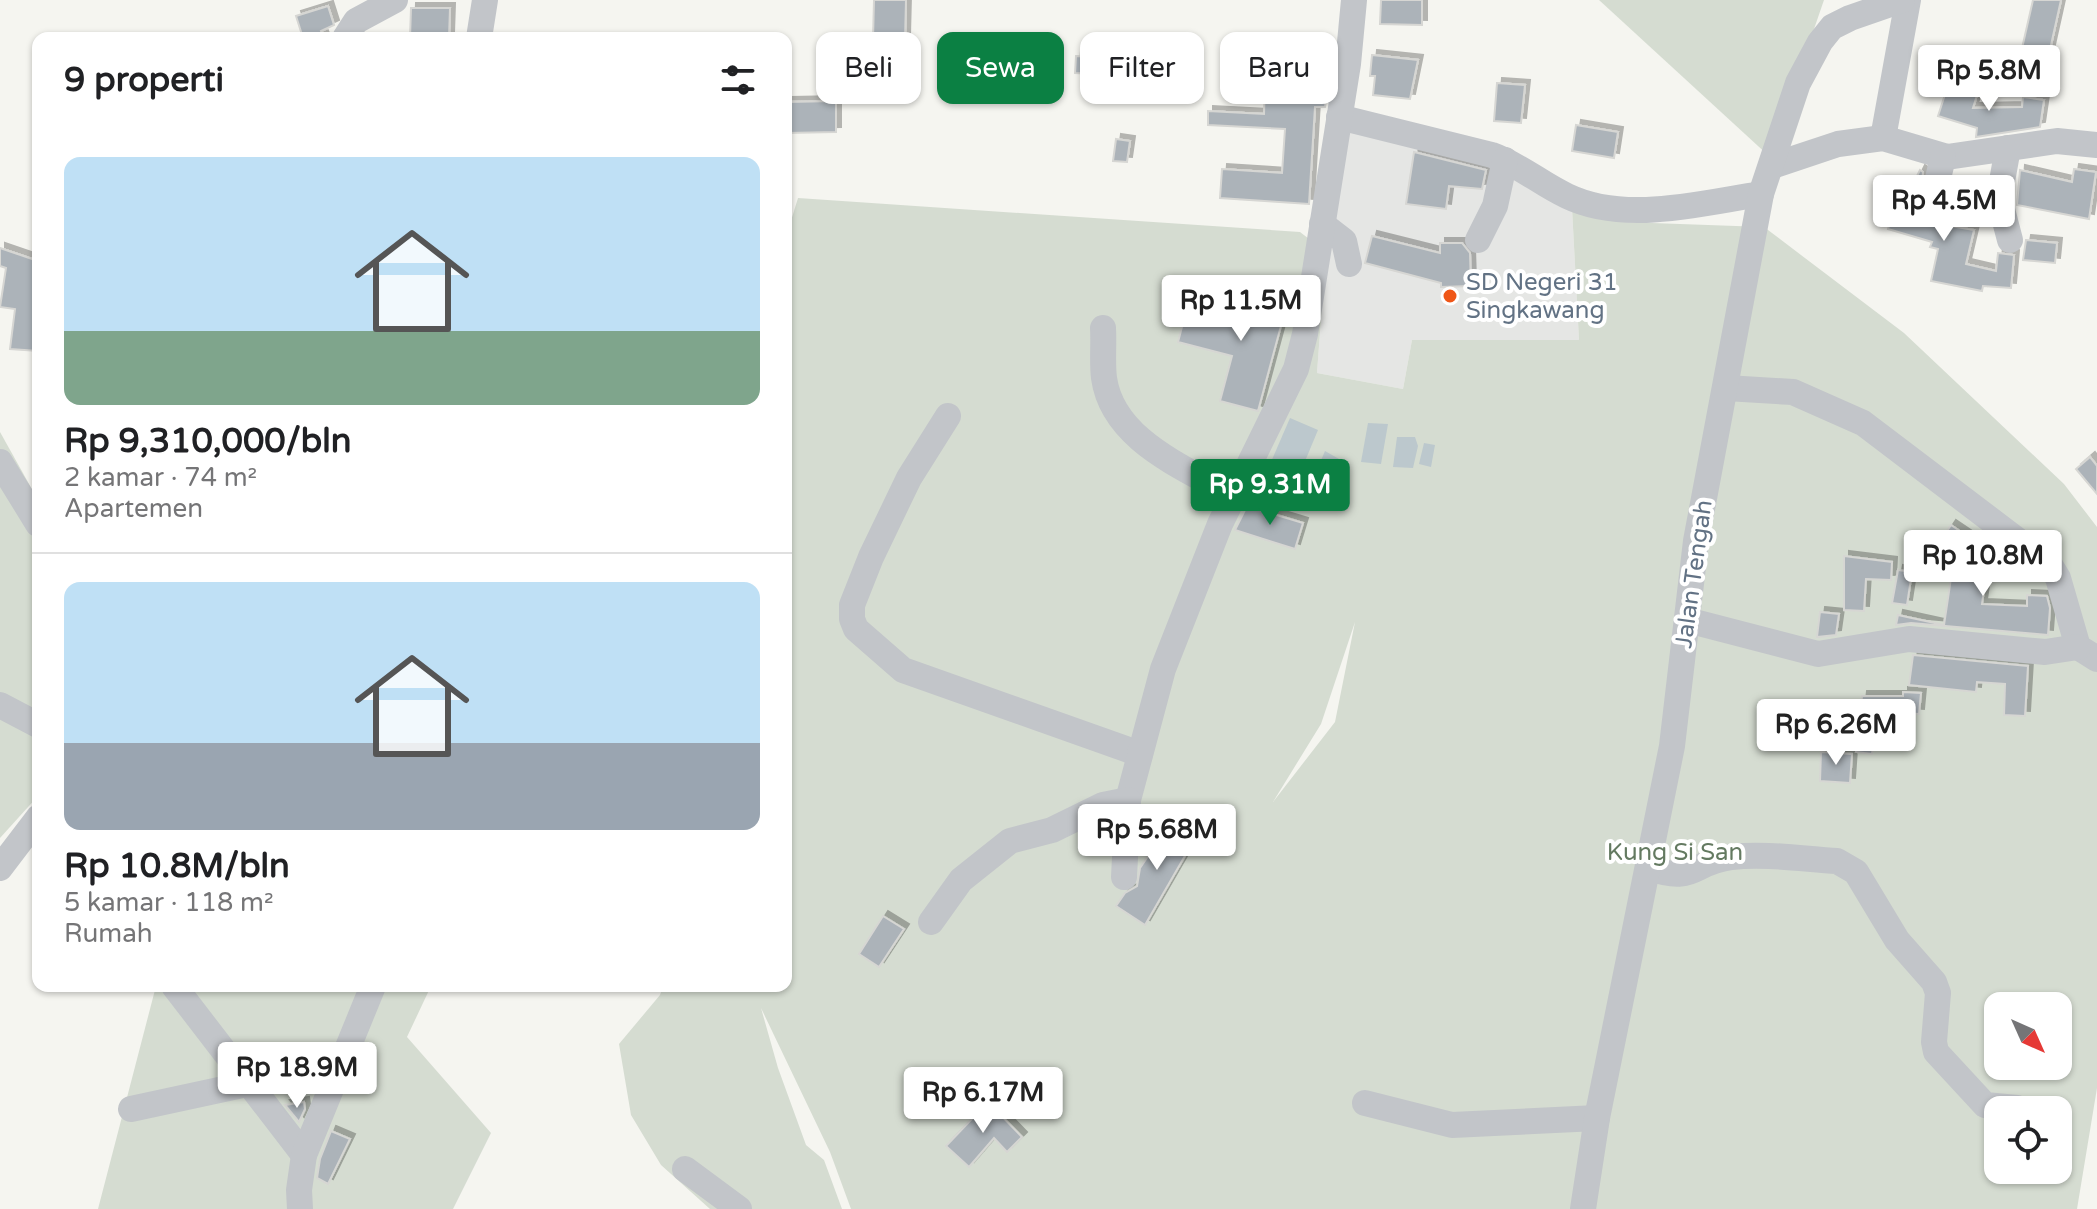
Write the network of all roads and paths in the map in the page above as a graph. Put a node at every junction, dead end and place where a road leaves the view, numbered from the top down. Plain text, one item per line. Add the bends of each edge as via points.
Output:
1 (395, 0) edge
2 (485, 0) edge
3 (1354, 0) edge
4 (1905, 0) edge
5 (347, 32) edge
6 (480, 32) edge
7 (1339, 117) junction
8 (1883, 138) junction
9 (2097, 145) edge
10 (2008, 148) junction
11 (1943, 157) junction
12 (1505, 160) junction
13 (1772, 166) junction
14 (1761, 194) junction
15 (1939, 208) dead end
16 (1322, 224) junction
17 (1478, 240) dead end
18 (2010, 240) dead end
19 (1349, 264) dead end
20 (1103, 328) dead end
21 (1726, 388) junction
22 (948, 416) dead end
23 (0, 462) edge
24 (1233, 496) junction
25 (32, 514) edge
26 (1687, 620) junction
27 (2088, 653) edge
28 (0, 705) edge
29 (32, 722) edge
30 (1140, 754) junction
31 (1128, 800) junction
32 (32, 826) edge
33 (0, 868) edge
34 (1648, 868) junction
35 (1124, 877) dead end
36 (931, 922) dead end
37 (178, 992) edge
38 (371, 992) edge
39 (247, 1084) junction
40 (1365, 1103) dead end
41 (1984, 1104) edge
42 (131, 1109) dead end
43 (1597, 1118) junction
44 (304, 1155) junction
45 (685, 1169) dead end
46 (300, 1209) edge
47 (739, 1209) edge
48 (1583, 1209) edge

1 - 5 street via 350,25
2 - 6 street
3 - 7 street
4 - 8 street
4 - 13 street, Jalan Tengah via 1832,27 1798,83
7 - 12 street
7 - 16 street
8 - 11 street
8 - 13 street via 1822,148
9 - 10 street via 2057,141
10 - 11 street
10 - 18 street via 1999,198
11 - 15 street
12 - 14 street via 1567,196 1625,208 1651,210
12 - 17 street via 1495,206
13 - 14 street, Jalan Tengah
14 - 21 street, Jalan Tengah
16 - 19 street via 1344,241
16 - 24 street via 1296,369
20 - 24 street via 1104,380 1119,418 1134,436
21 - 26 street, Jalan Tengah via 1696,541
21 - 27 street via 1793,392 1863,423 2050,565
22 - 30 street via 909,478 871,557 852,605 856,629 903,670
23 - 25 street
24 - 30 street via 1163,669
26 - 27 street via 1818,654 1909,639
26 - 34 street, Jalan Tengah via 1672,746
28 - 29 street
30 - 31 street
31 - 35 street
31 - 36 street via 1103,805 990,853 961,880
32 - 33 street
34 - 41 street via 1673,876 1727,857 1748,856 1846,865 1897,940 1934,982 1934,1042 1943,1062
34 - 43 street, Jalan Tengah
37 - 39 street
38 - 44 street
39 - 42 street
39 - 44 street
40 - 43 street via 1452,1125
43 - 48 street, Jalan Tengah
44 - 46 street
45 - 47 street

